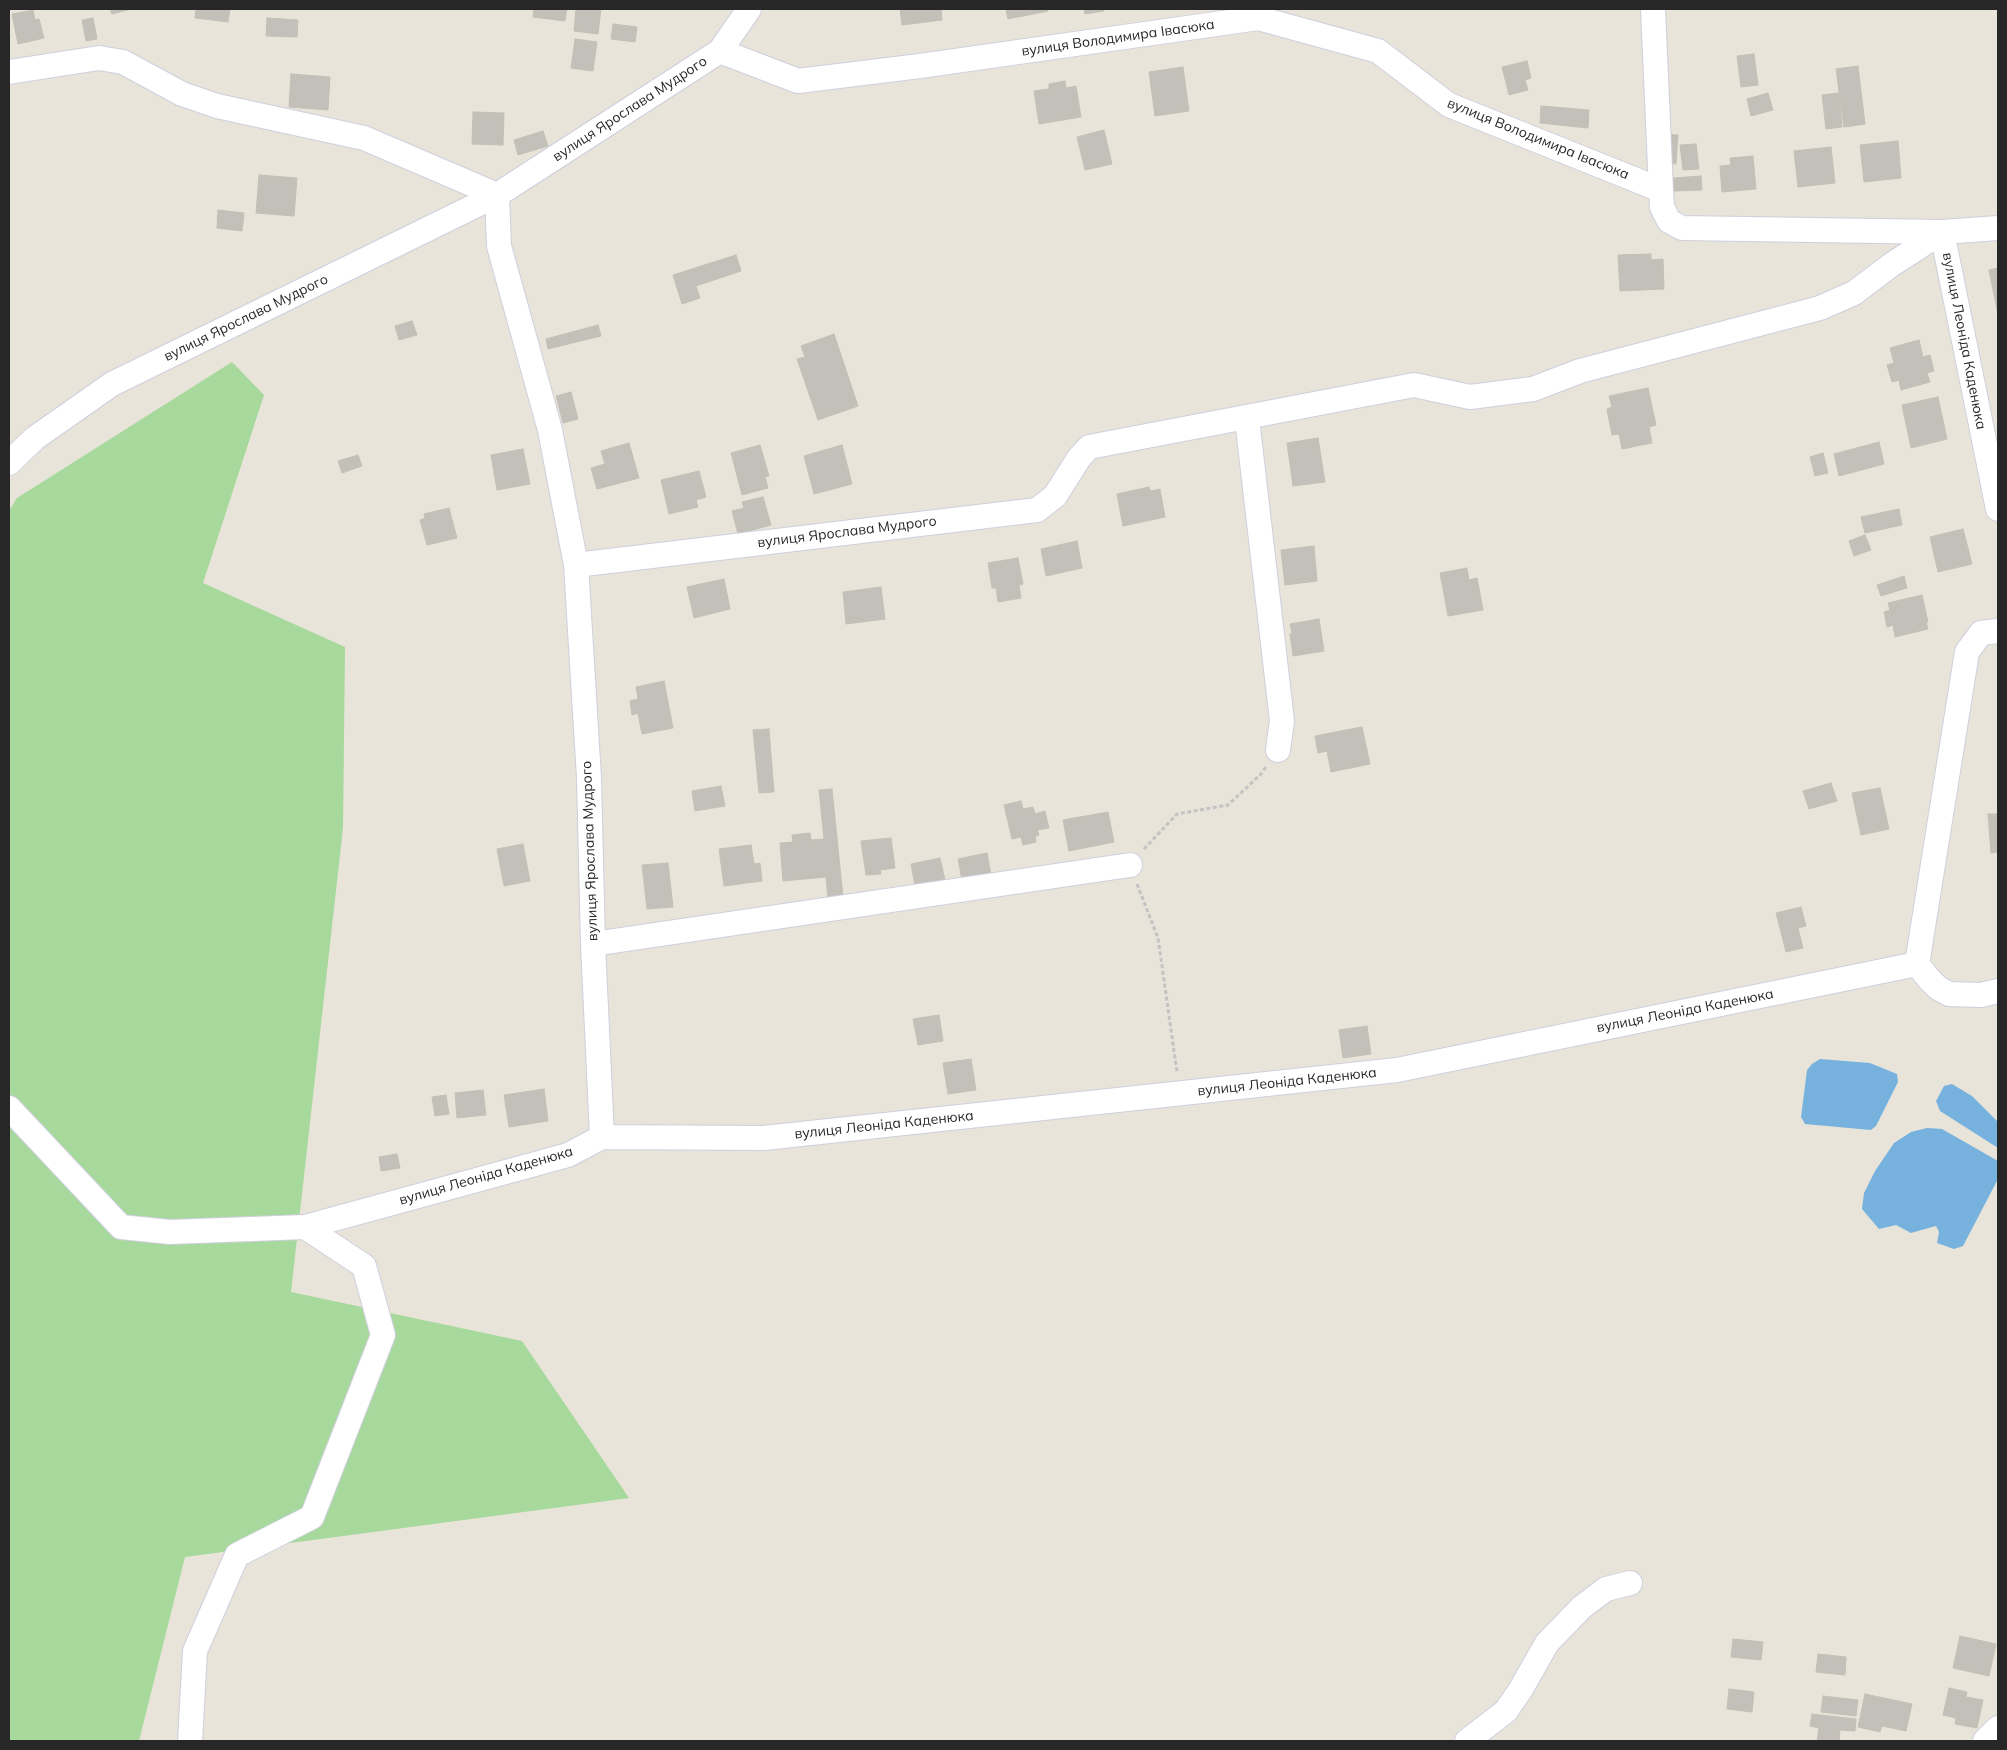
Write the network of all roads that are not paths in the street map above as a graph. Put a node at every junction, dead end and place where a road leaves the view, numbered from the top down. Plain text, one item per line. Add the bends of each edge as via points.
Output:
1 (749, 9) edge
2 (1653, 9) edge
3 (720, 51) junction
4 (9, 72) edge
5 (1661, 190) junction
6 (497, 195) junction
7 (1998, 228) edge
8 (1942, 232) junction
9 (1247, 419) junction
10 (9, 463) edge
11 (1998, 508) edge
12 (576, 565) junction
13 (1998, 632) edge
14 (1278, 750) road end
15 (1130, 865) road end
16 (593, 944) junction
17 (1917, 964) junction
18 (1998, 991) edge
19 (9, 1108) edge
20 (602, 1137) junction
21 (305, 1227) junction
22 (1630, 1582) dead end
23 (1998, 1728) edge
24 (190, 1741) edge
25 (1467, 1741) edge
26 (1985, 1741) edge

1 - 3 street, вулиця Ярослава Мудрого
2 - 5 street
3 - 5 street, вулиця Володимира Івасюка via 798,82 1258,18 1378,51 1449,105
3 - 6 street, вулиця Ярослава Мудрого
4 - 6 street via 99,58 123,62 182,94 217,106 364,138
5 - 8 street via 1662,207 1669,221 1682,228
6 - 10 street, вулиця Ярослава Мудрого via 112,384 35,438
6 - 12 street, вулиця Ярослава Мудрого via 499,246 550,430
7 - 8 street
8 - 9 street via 1854,293 1820,308 1580,371 1533,389 1470,396 1414,385
8 - 11 street, вулиця Леоніда Каденюка
9 - 12 street, вулиця Ярослава Мудрого via 1090,448 1079,458 1055,496 1037,510
9 - 14 street via 1282,721
12 - 16 street, вулиця Ярослава Мудрого via 589,778
13 - 17 street via 1981,632 1967,652
15 - 16 street
16 - 20 street, вулиця Ярослава Мудрого
17 - 18 street via 1938,988 1949,994 1981,995
17 - 20 street, вулиця Леоніда Каденюка via 1397,1070 764,1138
19 - 21 street, вулиця Леоніда Каденюка via 121,1227 170,1232
20 - 21 street, вулиця Леоніда Каденюка via 568,1155
21 - 24 street via 364,1266 383,1336 312,1517 236,1555 195,1651
22 - 25 street via 1606,1589 1582,1607 1547,1643 1506,1711
23 - 26 street

